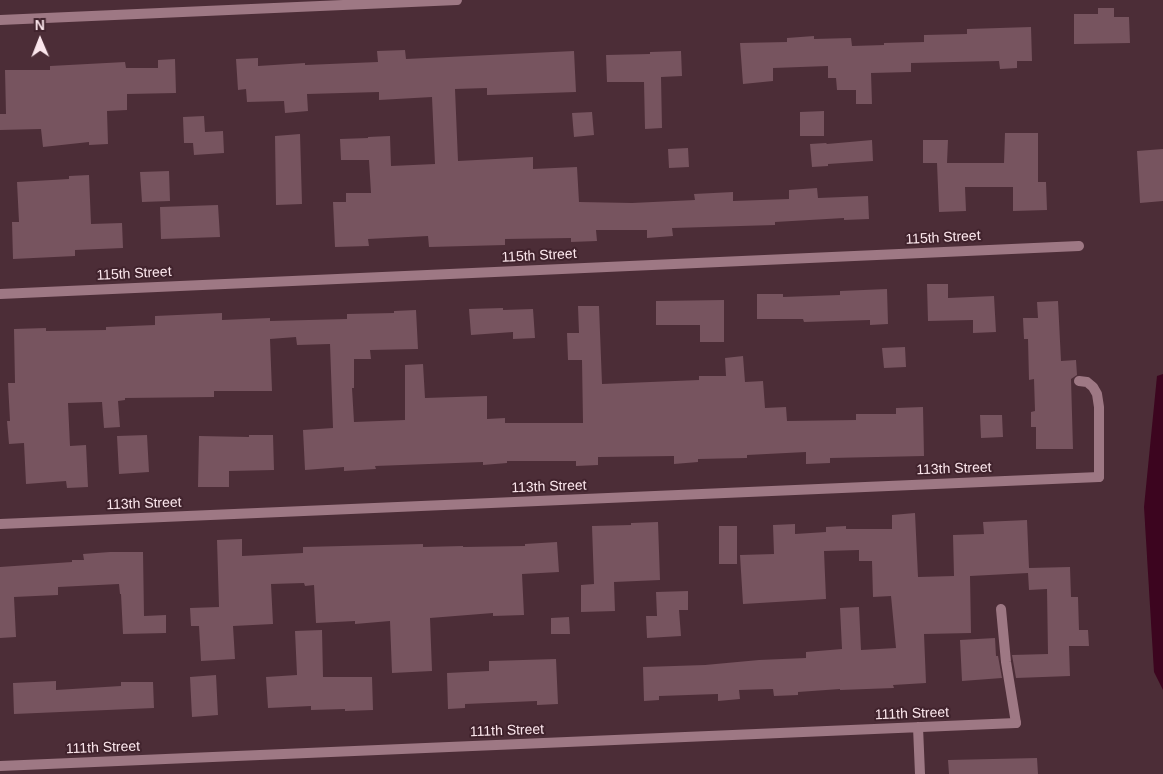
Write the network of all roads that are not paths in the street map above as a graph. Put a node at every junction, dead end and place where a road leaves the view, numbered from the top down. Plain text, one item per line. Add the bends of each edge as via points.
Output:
1 (457, 0) edge
2 (0, 20) edge
3 (1079, 246) dead end
4 (0, 294) edge
5 (1080, 381) dead end
6 (0, 524) edge
7 (1001, 608) dead end
8 (918, 727) junction
9 (0, 766) edge
10 (23, 770) edge
11 (920, 774) edge

1 - 2 street
3 - 4 street, 115th Street
5 - 6 street, 113th Street via 1093,387 1099,407 1099,477
7 - 8 street, 111th Street via 1016,723
8 - 10 street, 111th Street
8 - 11 street
9 - 10 street, 111th Street

